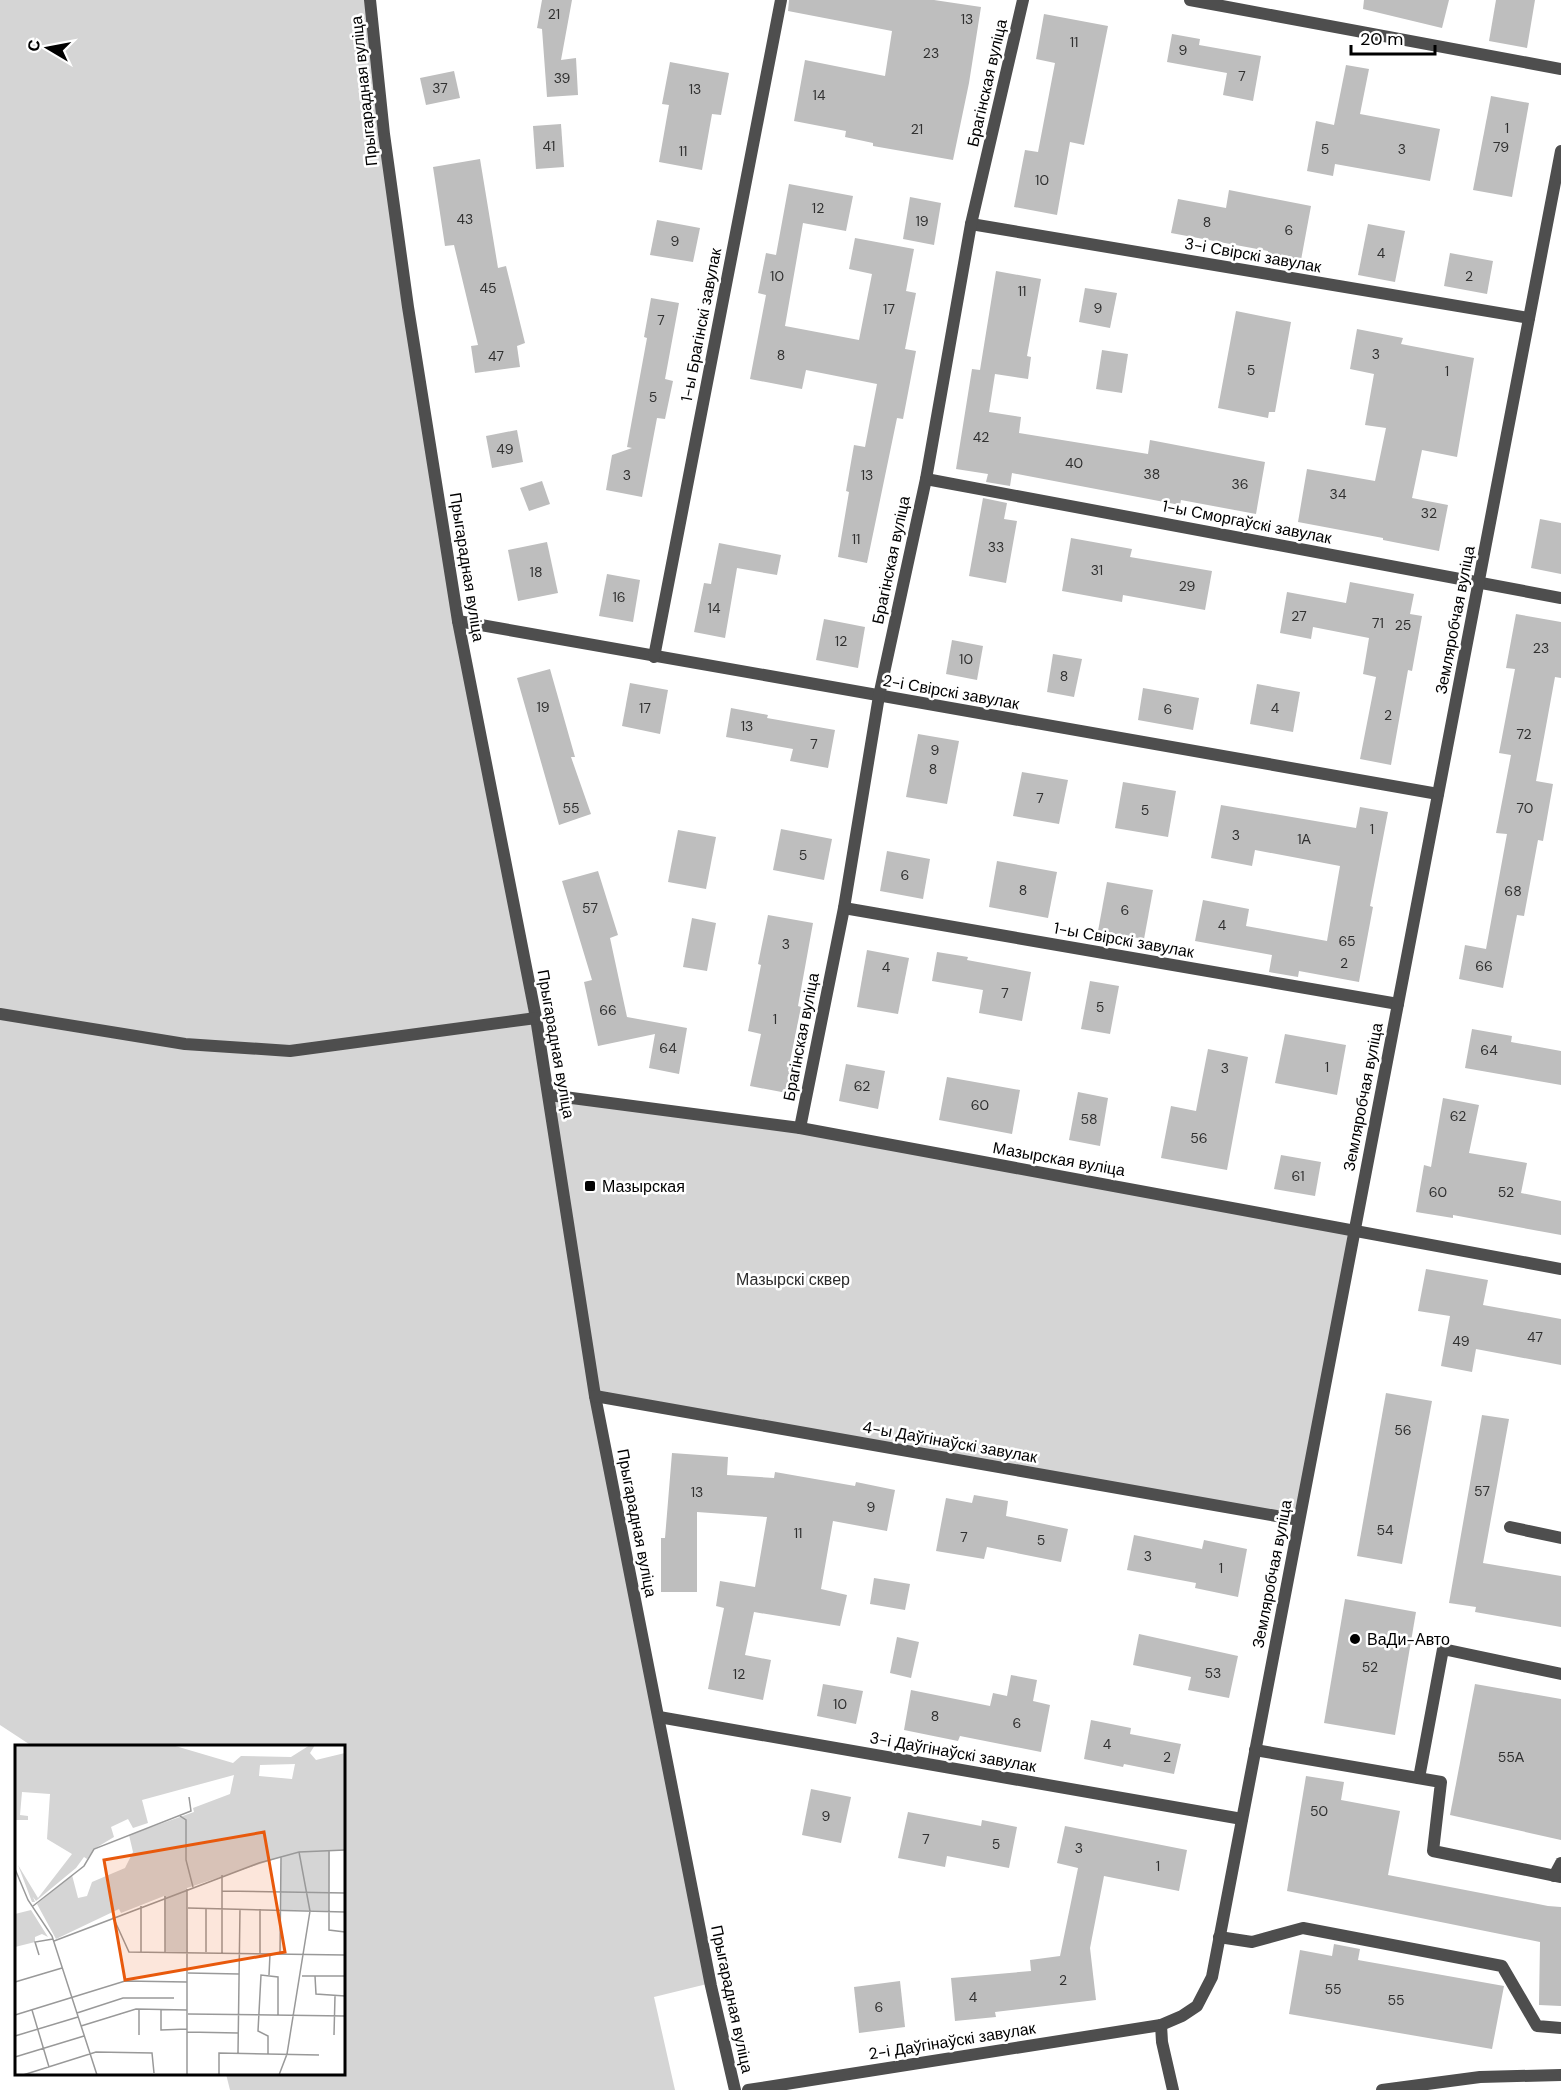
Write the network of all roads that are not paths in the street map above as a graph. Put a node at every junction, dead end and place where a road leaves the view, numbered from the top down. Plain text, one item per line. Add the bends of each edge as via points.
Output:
1 (370, 0) edge
2 (780, 0) edge
3 (1023, 0) edge
4 (1190, 0) edge
5 (1561, 69) edge
6 (1561, 151) edge
7 (1557, 196) edge
8 (971, 224) junction
9 (1529, 318) junction
10 (926, 479) junction
11 (1479, 582) junction
12 (1561, 598) edge
13 (458, 621) junction
14 (654, 657) junction
15 (879, 696) junction
16 (1438, 794) junction
17 (844, 908) junction
18 (1398, 1004) junction
19 (0, 1014) edge
20 (536, 1018) junction
21 (549, 1095) junction
22 (800, 1128) junction
23 (1354, 1230) junction
24 (1561, 1269) edge
25 (595, 1396) junction
26 (1299, 1520) junction
27 (1510, 1527) dead end
28 (1561, 1538) edge
29 (1561, 1674) edge
30 (659, 1717) junction
31 (1255, 1750) junction
32 (1419, 1778) junction
33 (1242, 1819) junction
34 (1561, 1863) edge
35 (1557, 1876) edge
36 (1219, 1937) junction
37 (1161, 2025) junction
38 (1561, 2028) edge
39 (1561, 2075) edge
40 (735, 2090) edge
41 (748, 2090) edge
42 (1173, 2090) edge
43 (1382, 2090) edge

1 - 13 street, Прыгарадная вуліца via 384,134
2 - 14 street, 1-ы Брагінскі завулак
3 - 8 street, Брагінская вуліца
4 - 5 street
6 - 7 street, Земляробчая вуліца
7 - 9 street, Земляробчая вуліца
8 - 9 street, 3-і Свірскі завулак
8 - 10 street, Брагінская вуліца
9 - 11 street, Земляробчая вуліца
10 - 11 street, 1-ы Сморгаўскі завулак
10 - 15 street, Брагінская вуліца
11 - 12 street, 1-ы Сморгаўскі завулак
11 - 16 street, Земляробчая вуліца
13 - 14 street, 2-і Свірскі завулак
13 - 20 street, Прыгарадная вуліца
14 - 15 street, 2-і Свірскі завулак
15 - 16 street, 2-і Свірскі завулак
15 - 17 street, Брагінская вуліца
16 - 18 street, Земляробчая вуліца
17 - 18 street, 1-ы Свірскі завулак
17 - 22 street, Брагінская вуліца
18 - 23 street, Земляробчая вуліца
19 - 20 street via 186,1044 290,1051
20 - 21 street, Прыгарадная вуліца
21 - 22 street, Мазырская вуліца
21 - 25 street, Прыгарадная вуліца
22 - 23 street, Мазырская вуліца
23 - 24 street, Мазырская вуліца
23 - 26 street, Земляробчая вуліца
25 - 26 street, 4-ы Даўгінаўскі завулак
25 - 30 street, Прыгарадная вуліца
26 - 31 street, Земляробчая вуліца
27 - 28 street
29 - 32 street via 1443,1649
30 - 33 street, 3-і Даўгінаўскі завулак
30 - 40 street, Прыгарадная вуліца
31 - 32 street
31 - 33 street, Земляробчая вуліца
32 - 35 street via 1441,1782 1433,1851
33 - 36 street, Земляробчая вуліца
34 - 35 street
36 - 37 street, Земляробчая вуліца via 1212,1977 1197,2006
36 - 38 street via 1252,1942 1303,1928 1502,1966 1537,2026
37 - 41 street, 2-і Даўгінаўскі завулак
37 - 42 street
39 - 43 street via 1480,2077

